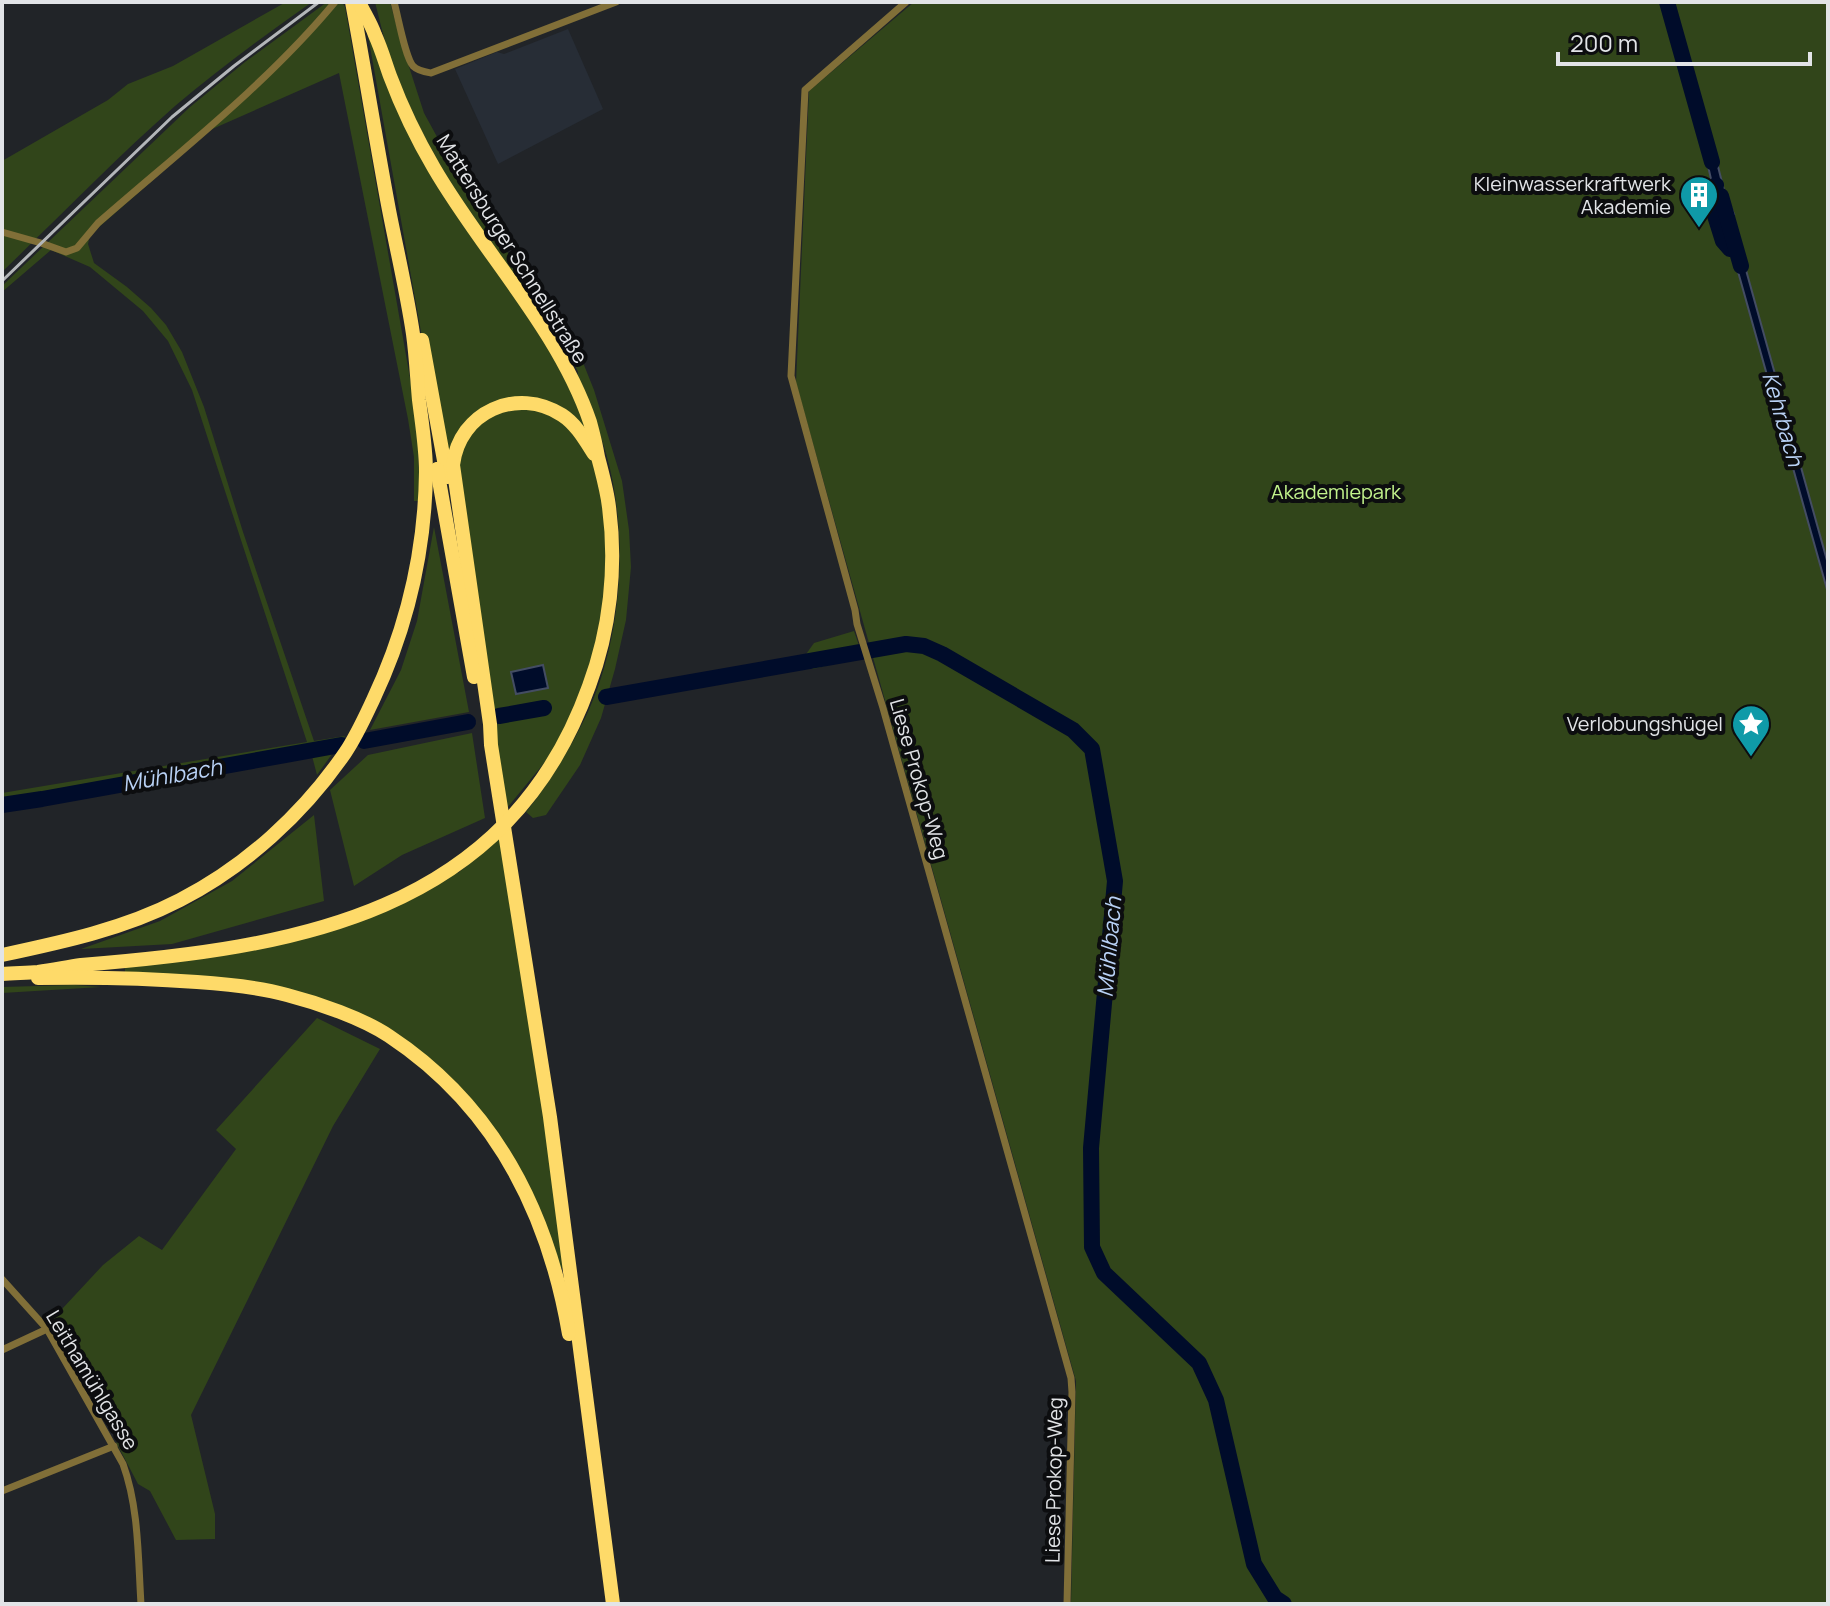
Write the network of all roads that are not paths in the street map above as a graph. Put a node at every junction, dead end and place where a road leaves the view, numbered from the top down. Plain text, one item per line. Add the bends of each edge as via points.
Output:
1 (335, 2) edge
2 (394, 2) edge
3 (616, 2) edge
4 (906, 2) edge
5 (356, 4) edge
6 (2, 232) edge
7 (413, 334) junction
8 (600, 464) junction
9 (481, 663) junction
10 (491, 745) junction
11 (2, 955) edge
12 (60, 967) junction
13 (2, 968) edge
14 (2, 977) edge
15 (2, 1279) edge
16 (47, 1329) junction
17 (2, 1350) edge
18 (114, 1446) junction
19 (2, 1491) edge
20 (604, 1544) junction
21 (141, 1604) edge
22 (613, 1604) edge
23 (1067, 1604) edge

1 - 6 street via 311,31 98,223 77,248 66,252
2 - 3 street via 409,59 414,67 431,73
4 - 23 street, Liese Prokop-Weg via 804,95 791,376 1071,1378
5 - 7 highway
5 - 8 highway, Mattersburger Schnellstraße via 375,32 433,168 529,308 580,396
5 - 9 highway
7 - 10 highway via 482,725
7 - 11 highway via 425,452 420,548 392,658 347,751 276,833 204,886 131,921
8 - 9 highway via 571,423 537,405 495,408 460,438 453,474
8 - 12 highway, Mattersburger Schnellstraße via 612,545 603,639 590,684 557,755 496,831 413,892 338,924 179,956
9 - 10 highway
10 - 20 highway via 550,1117
12 - 13 highway
12 - 14 highway, Mattersburger Schnellstraße
14 - 20 highway via 162,979 286,994 387,1034 433,1069 490,1131 512,1167 555,1270
15 - 16 street, Leithamühlgasse
16 - 17 street
16 - 18 street, Leithamühlgasse
18 - 19 street
18 - 21 street, Leithamühlgasse via 130,1481
20 - 22 highway

